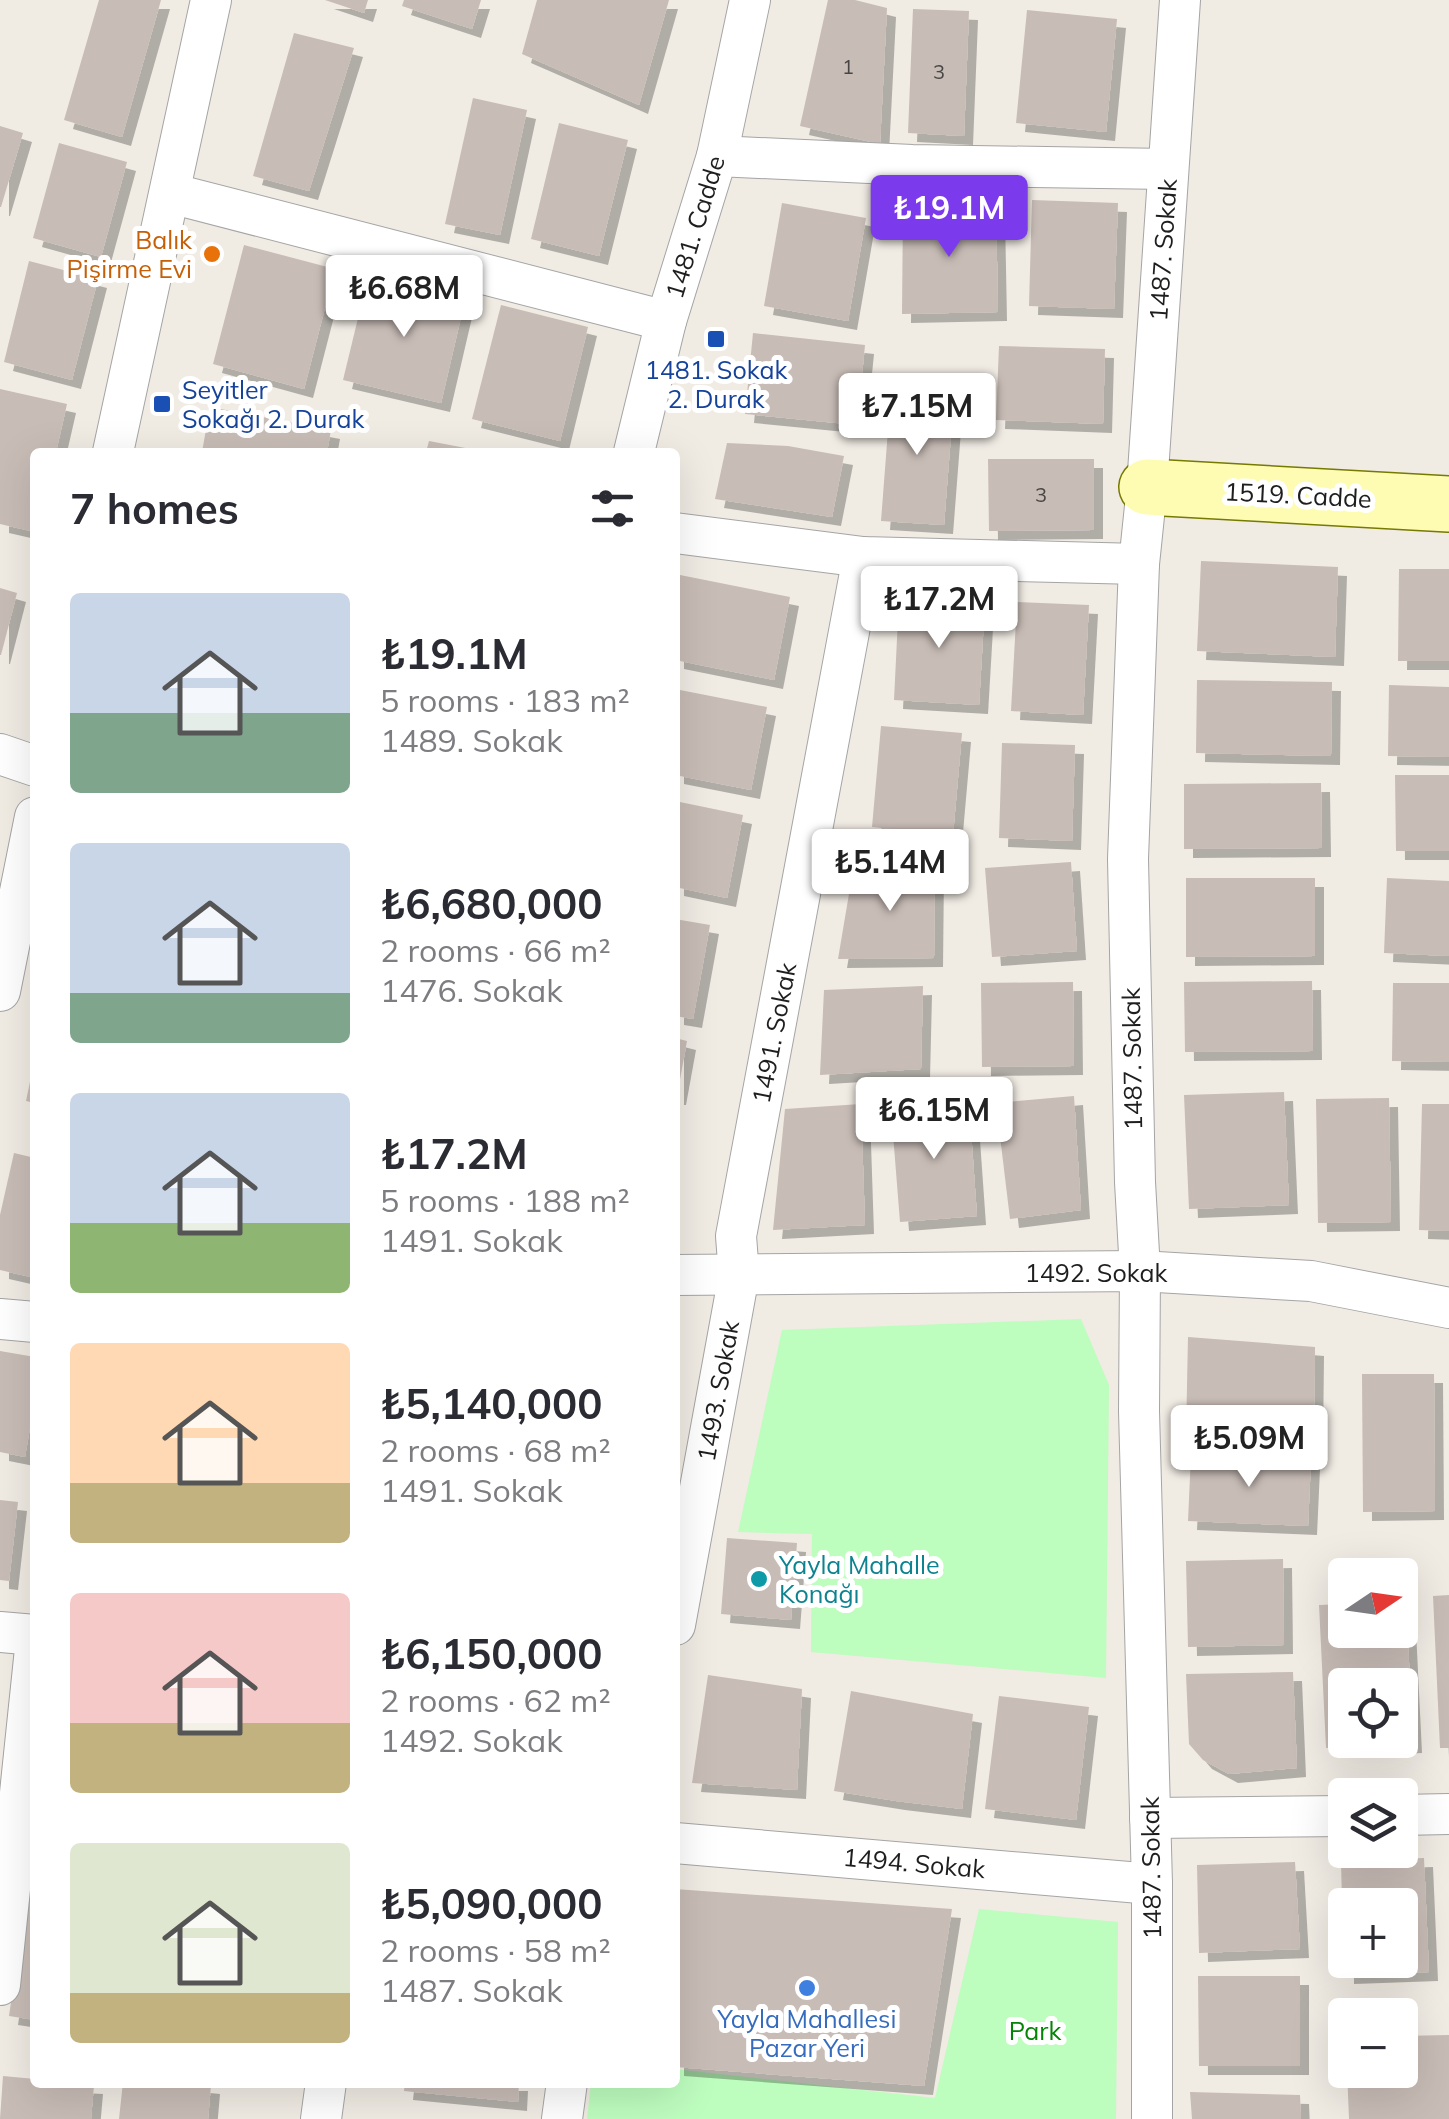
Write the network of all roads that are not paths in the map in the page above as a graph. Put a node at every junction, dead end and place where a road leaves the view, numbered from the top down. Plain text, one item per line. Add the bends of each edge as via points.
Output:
1 (210, 0) edge
2 (750, 0) edge
3 (1180, 0) edge
4 (717, 156) junction
5 (1168, 170) junction
6 (170, 193) junction
7 (666, 321) junction
8 (114, 448) edge
9 (635, 448) edge
10 (1147, 487) junction
11 (1449, 504) edge
12 (680, 534) edge
13 (863, 557) junction
14 (1139, 564) junction
15 (0, 754) edge
16 (30, 764) edge
17 (30, 842) edge
18 (0, 991) edge
19 (1140, 1271) junction
20 (740, 1274) junction
21 (680, 1275) edge
22 (1449, 1308) edge
23 (0, 1319) edge
24 (30, 1322) edge
25 (680, 1598) edge
26 (0, 1632) edge
27 (30, 1635) edge
28 (30, 1697) edge
29 (1449, 1814) edge
30 (1418, 1815) edge
31 (1328, 1816) edge
32 (1150, 1818) junction
33 (680, 1842) edge
34 (1152, 1884) junction
35 (0, 1985) edge
36 (325, 2088) edge
37 (565, 2088) edge
38 (320, 2119) edge
39 (562, 2119) edge
40 (1152, 2119) edge

1 - 6 street
2 - 4 street, 1481. Cadde
3 - 5 street, 1487. Sokak
4 - 5 street
4 - 7 street, 1481. Cadde
5 - 10 street, 1487. Sokak
6 - 7 street
6 - 8 street
7 - 9 street, 1481. Cadde
10 - 11 street, 1519. Cadde
10 - 14 street, 1487. Sokak
12 - 13 street
13 - 14 street
13 - 20 street, 1491. Sokak via 736,1236
14 - 19 street, 1487. Sokak via 1128,858
15 - 16 street
17 - 18 street
19 - 20 street, 1492. Sokak
19 - 22 street, 1492. Sokak via 1311,1280
19 - 32 street, 1487. Sokak
20 - 21 street, 1492. Sokak
20 - 25 street, 1493. Sokak
23 - 24 street
26 - 27 street
28 - 35 street
29 - 30 street
31 - 32 street
32 - 34 street, 1487. Sokak
33 - 34 street, 1494. Sokak
34 - 40 street, 1487. Sokak
36 - 38 street
37 - 39 street

